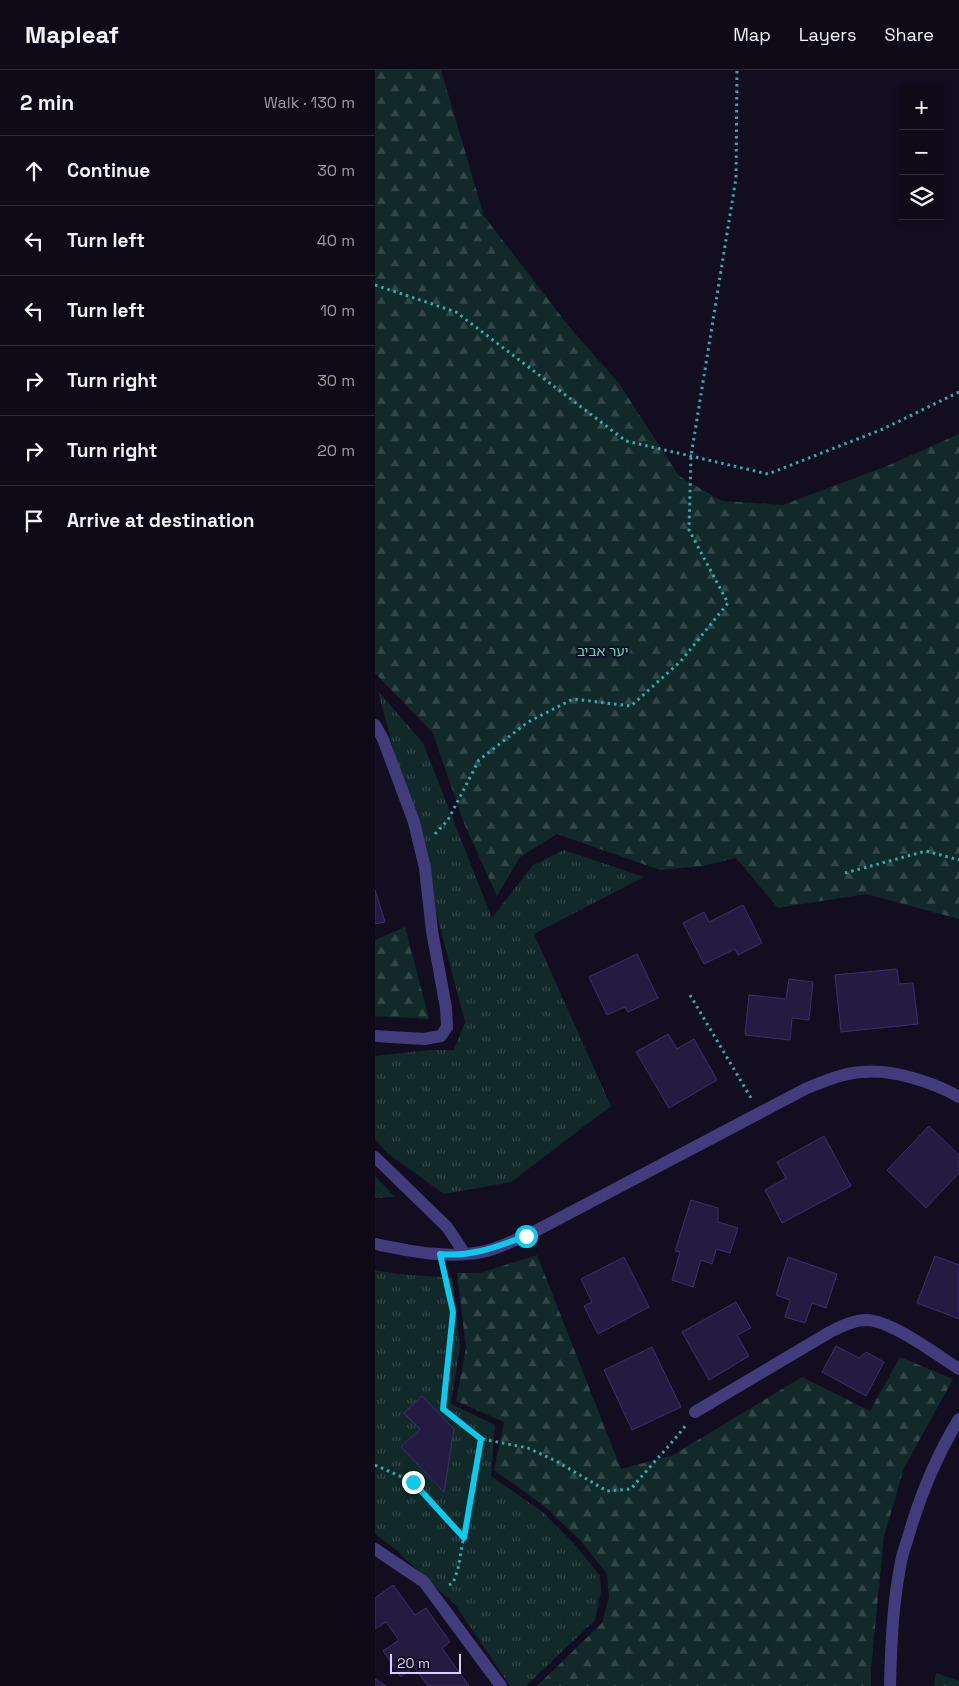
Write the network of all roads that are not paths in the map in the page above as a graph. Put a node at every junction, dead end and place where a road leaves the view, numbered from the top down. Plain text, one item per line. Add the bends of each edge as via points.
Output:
1 (375, 725) edge
2 (375, 1036) edge
3 (959, 1097) edge
4 (375, 1157) edge
5 (375, 1244) edge
6 (465, 1254) junction
7 (959, 1369) edge
8 (695, 1412) road end
9 (959, 1419) edge
10 (375, 1549) edge
11 (501, 1686) edge
12 (890, 1686) edge

1 - 2 street via 410,813 425,868 447,1028 441,1036 424,1039
3 - 6 street via 943,1087 900,1074 863,1071 835,1077 807,1088 526,1236 484,1252
4 - 6 street via 447,1226
5 - 6 street via 415,1252
7 - 8 street via 899,1331 880,1322 866,1320 848,1323 830,1332
9 - 12 street via 929,1474 903,1556 893,1625
10 - 11 street via 424,1582

